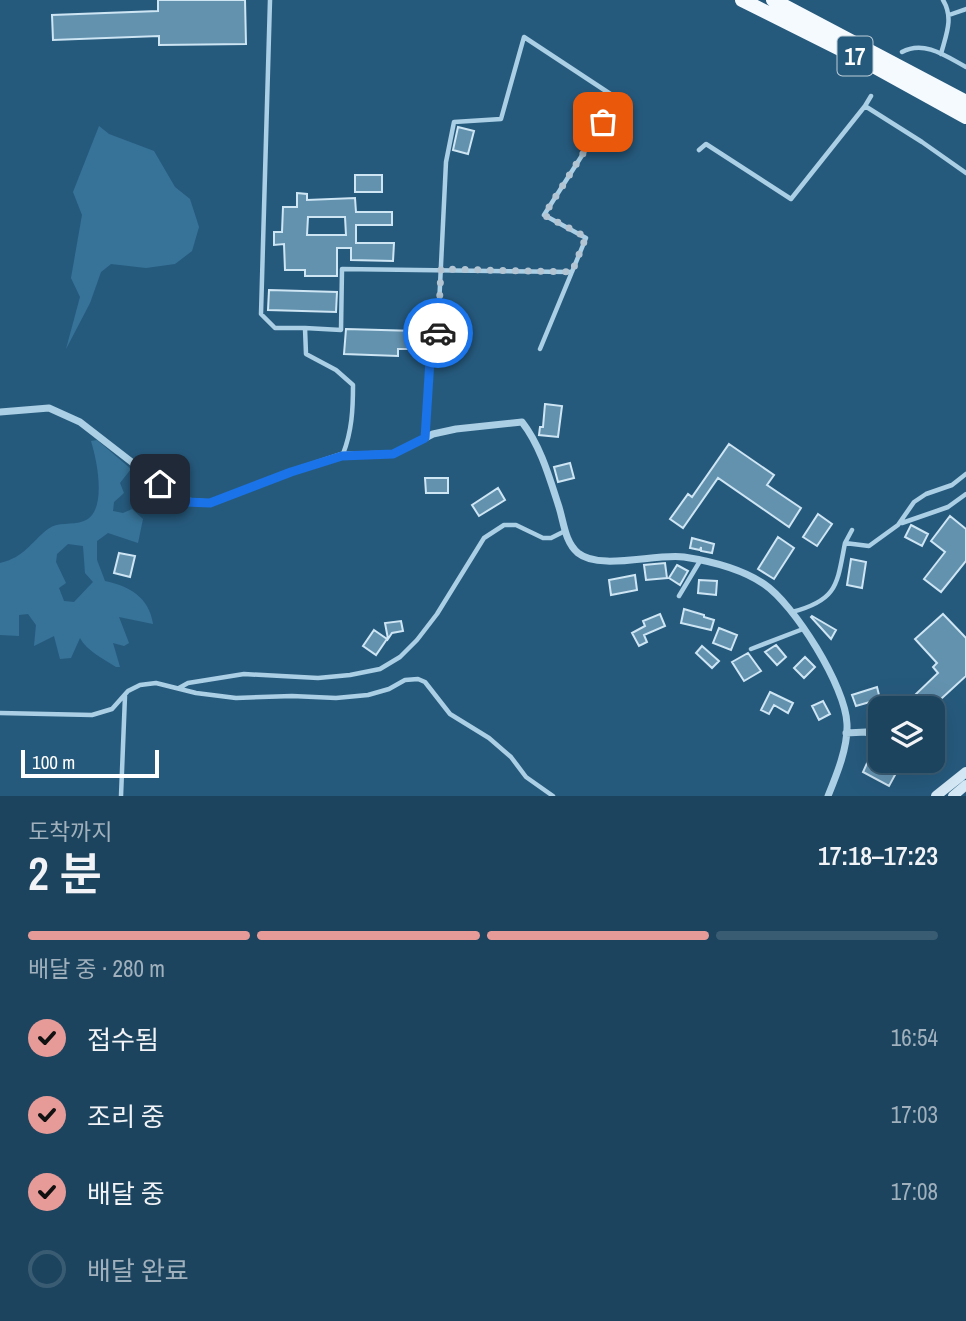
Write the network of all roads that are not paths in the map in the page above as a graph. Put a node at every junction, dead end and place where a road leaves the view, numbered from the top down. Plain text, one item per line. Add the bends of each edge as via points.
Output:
1 (270, 0) edge
2 (742, 0) edge
3 (772, 0) edge
4 (943, 0) edge
5 (966, 9) edge
6 (949, 15) junction
7 (902, 52) dead end
8 (941, 54) junction
9 (966, 66) edge
10 (871, 96) dead end
11 (963, 100) edge
12 (865, 106) junction
13 (966, 117) edge
14 (699, 150) dead end
15 (966, 173) edge
16 (441, 269) junction
17 (572, 272) junction
18 (305, 328) junction
19 (540, 349) dead end
20 (0, 412) edge
21 (425, 438) junction
22 (342, 456) junction
23 (966, 474) edge
24 (966, 494) edge
25 (898, 525) junction
26 (852, 530) dead end
27 (565, 531) junction
28 (845, 543) junction
29 (700, 561) junction
30 (679, 596) dead end
31 (791, 612) junction
32 (803, 629) junction
33 (751, 649) dead end
34 (179, 688) junction
35 (125, 695) junction
36 (0, 713) edge
37 (846, 733) junction
38 (868, 733) edge
39 (965, 776) edge
40 (121, 796) edge
41 (553, 796) edge
42 (828, 796) edge
43 (936, 796) edge
44 (953, 796) edge

1 - 18 lane via 261,314 275,328
2 - 13 highway, 17
3 - 11 highway, 17
4 - 6 lane
5 - 6 lane
6 - 8 lane
7 - 8 lane via 919,46
8 - 9 lane
10 - 12 lane
12 - 14 lane via 791,199 706,144
12 - 15 lane
16 - 17 lane
16 - 17 lane via 446,162 454,122 501,119 524,37 618,99 544,215 586,237
16 - 18 lane via 342,269 341,330
16 - 21 lane via 438,346 430,360
17 - 19 lane
18 - 22 lane via 306,354 353,385 353,414
20 - 22 street via 49,408 80,422 186,502 210,503
21 - 22 street via 393,454
21 - 27 street via 456,429 522,422 541,457
23 - 25 lane via 914,502
24 - 25 lane via 948,507
25 - 28 lane via 869,546
26 - 28 lane
27 - 29 street via 579,554 602,561 682,556
27 - 34 lane via 543,538 516,525 504,526 484,538 417,640 380,669 318,678 244,674
28 - 31 lane via 832,591 820,602
29 - 30 lane
29 - 31 street via 737,570 764,584
31 - 32 street
32 - 33 lane
32 - 37 street via 836,681
34 - 35 lane via 140,685
34 - 41 lane via 236,698 336,698 368,695 418,679 450,714 489,738 526,777
35 - 36 lane via 112,709 92,715
35 - 40 lane
37 - 38 street
37 - 42 street
39 - 43 main road
39 - 44 main road

